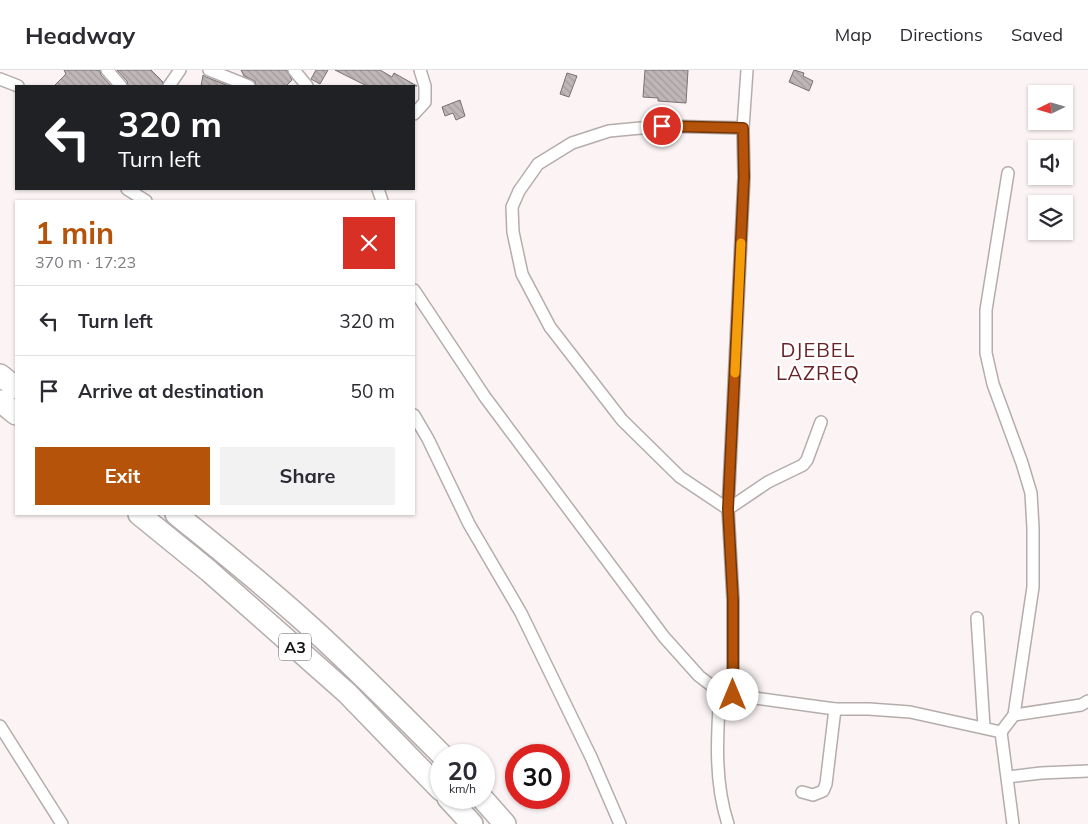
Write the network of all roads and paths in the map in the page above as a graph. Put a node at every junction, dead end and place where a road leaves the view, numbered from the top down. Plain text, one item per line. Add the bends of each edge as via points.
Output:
1 (107, 70) edge
2 (180, 70) edge
3 (209, 70) edge
4 (294, 70) edge
5 (420, 70) edge
6 (748, 70) edge
7 (0, 79) edge
8 (15, 85) edge
9 (120, 85) edge
10 (170, 85) edge
11 (246, 85) edge
12 (307, 85) edge
13 (415, 113) edge
14 (743, 128) junction
15 (1008, 173) dead end
16 (130, 190) edge
17 (144, 200) edge
18 (415, 292) edge
19 (0, 375) edge
20 (15, 387) edge
21 (0, 401) edge
22 (15, 413) edge
23 (415, 417) edge
24 (821, 422) dead end
25 (728, 509) junction
26 (141, 515) edge
27 (177, 515) edge
28 (976, 618) dead end
29 (720, 692) junction
30 (733, 695) junction
31 (1088, 701) edge
32 (835, 709) junction
33 (1014, 715) junction
34 (0, 726) edge
35 (984, 727) junction
36 (1001, 732) junction
37 (431, 744) edge
38 (1088, 771) edge
39 (1008, 777) junction
40 (430, 779) edge
41 (802, 792) dead end
42 (458, 809) edge
43 (492, 809) edge
44 (62, 824) edge
45 (472, 824) edge
46 (505, 824) edge
47 (620, 824) edge
48 (728, 824) edge
49 (1013, 824) edge

1 - 9 street
2 - 10 street
3 - 11 street
4 - 12 street
5 - 13 street via 424,102
6 - 14 street
7 - 8 street
14 - 25 street via 744,187
14 - 25 street via 662,126 609,131 572,144 538,164 512,206 513,232 522,274 550,327 622,420 680,477
15 - 33 street via 986,310 986,353 993,384 1031,493 1033,587
16 - 17 street
18 - 29 street via 485,397 664,637 699,676
19 - 20 highway
21 - 22 highway
23 - 47 street via 469,524 521,614
24 - 25 street via 803,465 768,482
25 - 30 street via 733,600
26 - 40 highway, A3 via 348,693
27 - 37 highway, A3 via 299,617
28 - 35 street
29 - 30 street
29 - 48 street via 717,729 719,769
30 - 32 street
31 - 33 street via 1082,705
32 - 35 street via 910,712
32 - 41 street via 826,784 823,790 813,795
33 - 36 street
34 - 44 street
35 - 36 street
36 - 39 street
38 - 39 street
39 - 49 street
42 - 45 highway
43 - 46 highway

